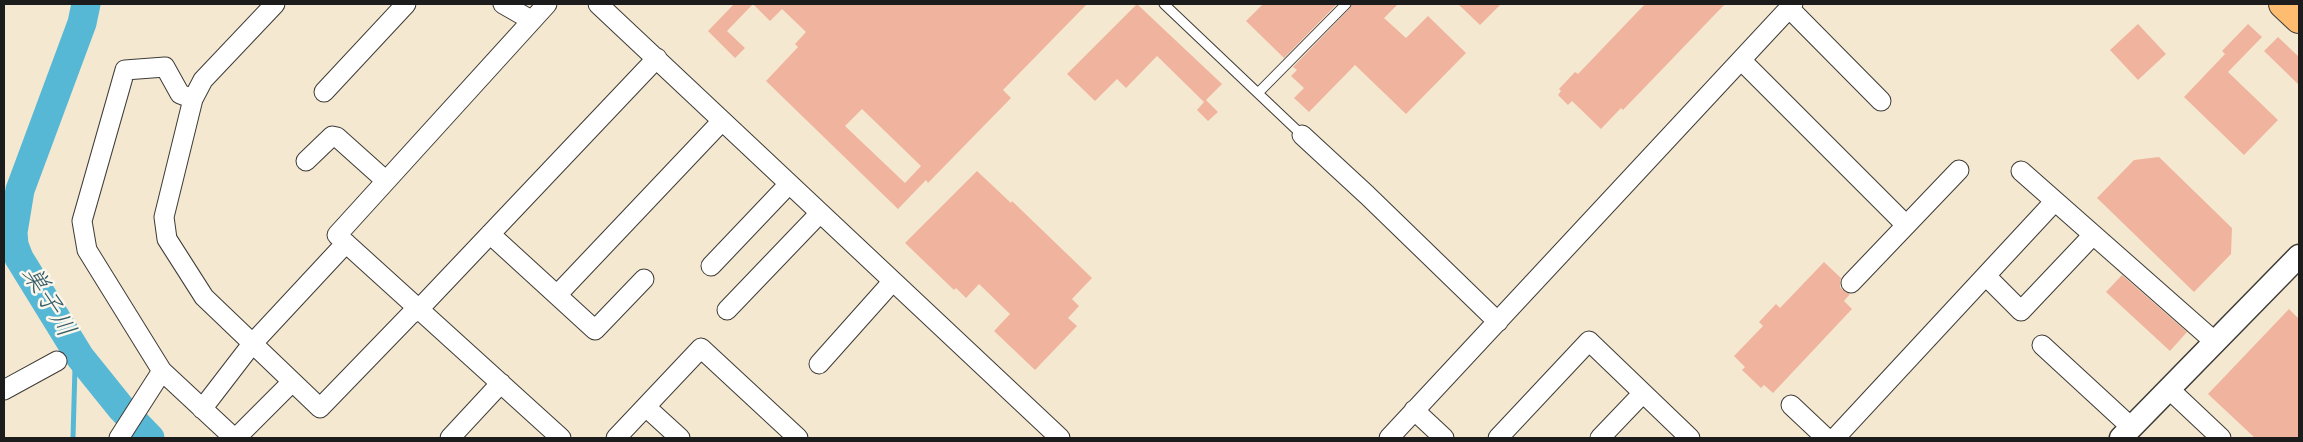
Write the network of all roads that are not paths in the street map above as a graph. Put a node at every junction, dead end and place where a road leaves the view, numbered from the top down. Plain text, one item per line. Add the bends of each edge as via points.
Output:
1 (275, 4) edge
2 (406, 4) edge
3 (503, 4) edge
4 (547, 4) edge
5 (598, 4) edge
6 (1164, 4) edge
7 (1346, 4) edge
8 (2283, 4) edge
9 (1791, 6) edge
10 (2299, 19) edge
11 (531, 20) junction
12 (657, 58) junction
13 (1742, 61) junction
14 (324, 92) dead end
15 (1258, 93) junction
16 (193, 99) junction
17 (1881, 101) dead end
18 (721, 122) junction
19 (1302, 135) joint
20 (306, 161) dead end
21 (1959, 170) dead end
22 (2021, 171) dead end
23 (385, 180) junction
24 (789, 184) junction
25 (2055, 201) junction
26 (820, 213) junction
27 (1906, 225) junction
28 (490, 234) junction
29 (2093, 235) junction
30 (346, 243) junction
31 (2299, 256) edge
32 (711, 266) dead end
33 (1986, 276) junction
34 (644, 279) dead end
35 (893, 281) junction
36 (1851, 283) dead end
37 (557, 295) junction
38 (420, 308) junction
39 (727, 310) dead end
40 (1498, 322) junction
41 (2215, 342) junction
42 (252, 344) junction
43 (2042, 345) dead end
44 (57, 361) dead end
45 (819, 364) dead end
46 (162, 371) junction
47 (292, 382) junction
48 (501, 383) junction
49 (2169, 388) junction
50 (4, 390) edge
51 (1643, 393) junction
52 (1791, 404) dead end
53 (646, 407) junction
54 (202, 409) junction
55 (1414, 410) junction
56 (2126, 433) edge
57 (122, 434) edge
58 (235, 438) edge
59 (450, 438) edge
60 (561, 438) edge
61 (616, 438) edge
62 (680, 438) edge
63 (798, 438) edge
64 (1060, 438) edge
65 (1389, 438) edge
66 (1444, 438) edge
67 (1498, 438) edge
68 (1600, 438) edge
69 (1690, 438) edge
70 (1826, 438) edge
71 (1835, 438) edge
72 (2221, 438) edge

1 - 16 street via 203,80
2 - 14 street
3 - 11 street
4 - 11 street
5 - 12 street
6 - 15 lane
7 - 15 lane
8 - 10 highway
9 - 13 street
9 - 17 street
11 - 23 street
12 - 18 street
12 - 28 street
13 - 27 street
13 - 40 street
15 - 19 lane
16 - 42 street via 164,217 167,238 204,297
16 - 46 street via 180,94 165,67 125,70 82,221 87,250
18 - 24 street
18 - 37 street
19 - 40 street
20 - 23 street via 332,136 337,137
21 - 27 street
22 - 25 street
23 - 30 street via 337,235
24 - 26 street
24 - 32 street
25 - 29 street
25 - 33 street
26 - 35 street
26 - 39 street
27 - 36 street
28 - 37 street
28 - 38 street
29 - 33 street via 2021,311
29 - 41 street
30 - 38 street
30 - 42 street
31 - 41 street
33 - 71 street
34 - 37 street via 595,330
35 - 45 street
35 - 64 street
38 - 47 street via 320,408
38 - 48 street
40 - 55 street
41 - 49 street
42 - 47 street
42 - 54 street
43 - 56 street
44 - 50 street
46 - 54 street
46 - 57 street
47 - 58 street
48 - 59 street
48 - 60 street
49 - 56 street
49 - 72 street
51 - 67 street via 1588,341
51 - 68 street
51 - 69 street
52 - 70 street
53 - 61 street
53 - 62 street
53 - 63 street via 701,348
54 - 58 street
55 - 65 street
55 - 66 street

